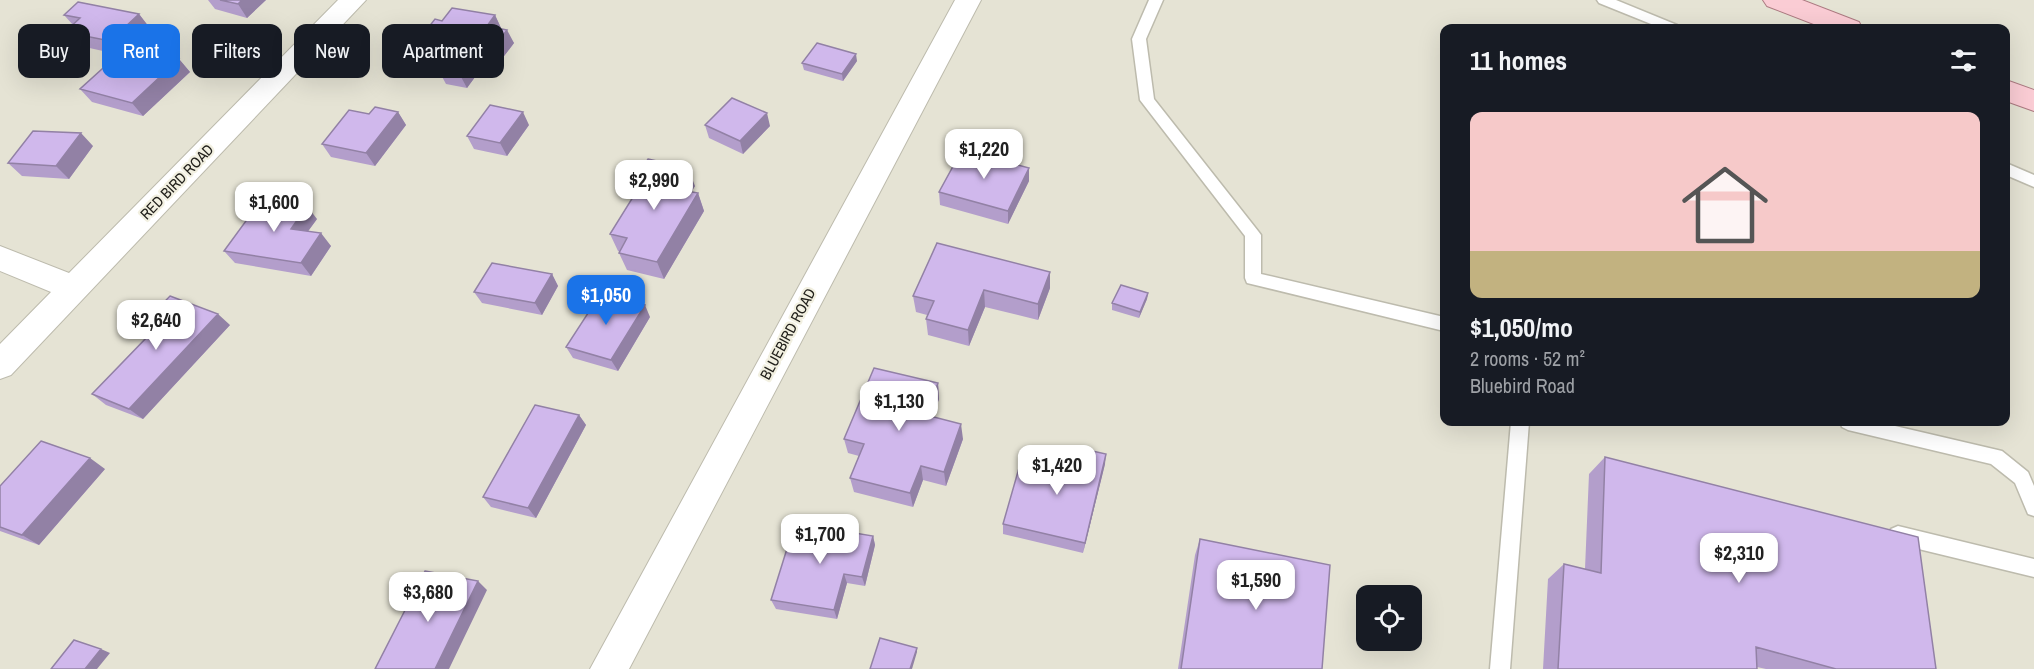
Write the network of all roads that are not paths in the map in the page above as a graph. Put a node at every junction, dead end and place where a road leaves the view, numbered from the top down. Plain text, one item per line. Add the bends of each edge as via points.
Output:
1 (353, 0) edge
2 (968, 0) edge
3 (1156, 0) edge
4 (1604, 0) edge
5 (1776, 0) edge
6 (1662, 24) edge
7 (1839, 24) edge
8 (2010, 92) edge
9 (2034, 101) edge
10 (2010, 171) edge
11 (2034, 181) edge
12 (0, 258) edge
13 (74, 288) junction
14 (1440, 323) edge
15 (0, 365) edge
16 (1520, 426) edge
17 (1865, 426) edge
18 (2034, 508) edge
19 (1875, 530) edge
20 (2034, 568) edge
21 (609, 669) edge
22 (1500, 669) edge

1 - 13 street, RED BIRD ROAD
2 - 21 street, BLUEBIRD ROAD
3 - 14 lane via 1139,39 1147,100 1253,235 1253,278
4 - 6 lane
5 - 7 main road
8 - 9 main road
10 - 11 lane
12 - 13 street
13 - 15 street, RED BIRD ROAD
16 - 22 lane
17 - 18 lane via 1996,457 2022,478
19 - 20 lane

